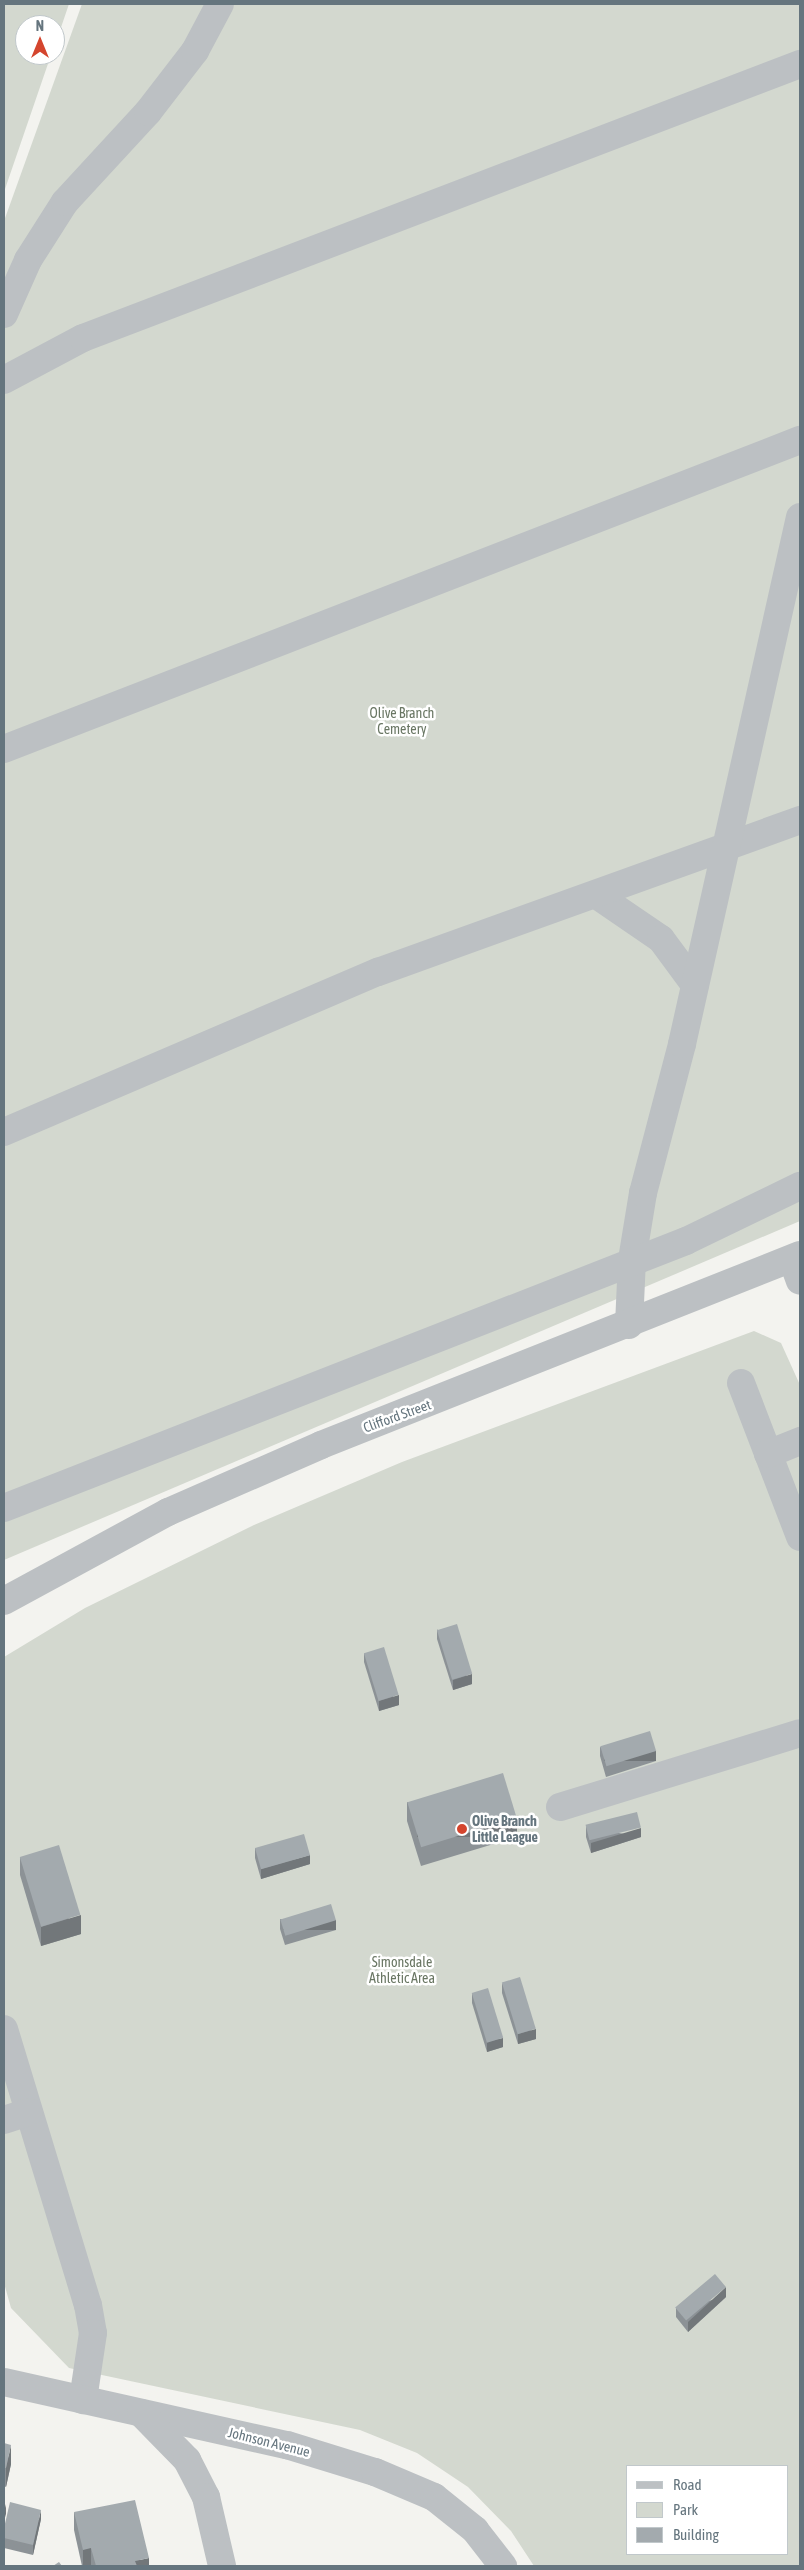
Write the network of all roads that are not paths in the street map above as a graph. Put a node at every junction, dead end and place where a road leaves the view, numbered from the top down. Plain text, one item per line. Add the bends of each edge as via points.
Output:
1 (220, 4) edge
2 (800, 64) edge
3 (4, 314) edge
4 (4, 380) edge
5 (800, 440) edge
6 (800, 517) edge
7 (4, 750) edge
8 (800, 820) edge
9 (724, 850) junction
10 (598, 896) junction
11 (695, 985) junction
12 (4, 1132) edge
13 (800, 1186) edge
14 (632, 1260) junction
15 (797, 1265) edge
16 (629, 1325) junction
17 (741, 1383) dead end
18 (800, 1441) edge
19 (768, 1454) junction
20 (4, 1508) edge
21 (800, 1537) edge
22 (4, 1601) edge
23 (800, 1733) edge
24 (560, 1807) dead end
25 (4, 2029) edge
26 (16, 2116) edge
27 (4, 2382) edge
28 (84, 2400) junction
29 (140, 2413) junction
30 (222, 2566) edge
31 (503, 2566) edge

1 - 3 street via 194,51 154,104 65,202 28,260
2 - 4 street via 83,338
5 - 7 street
6 - 9 street
8 - 9 street
9 - 10 street
9 - 11 street
10 - 11 street via 661,939 681,960
10 - 12 street via 378,972
11 - 14 street via 643,1193
13 - 14 street via 686,1241
14 - 16 street
14 - 20 street
15 - 16 street, Clifford Street
16 - 22 street, Clifford Street via 321,1444 177,1508
17 - 19 street
18 - 19 street
19 - 21 street
23 - 24 street
25 - 26 street
26 - 28 street via 88,2304 93,2333
27 - 28 street, Johnson Avenue
28 - 29 street, Johnson Avenue
29 - 30 street via 187,2460 206,2497
29 - 31 street, Johnson Avenue via 287,2444 434,2497 468,2524

